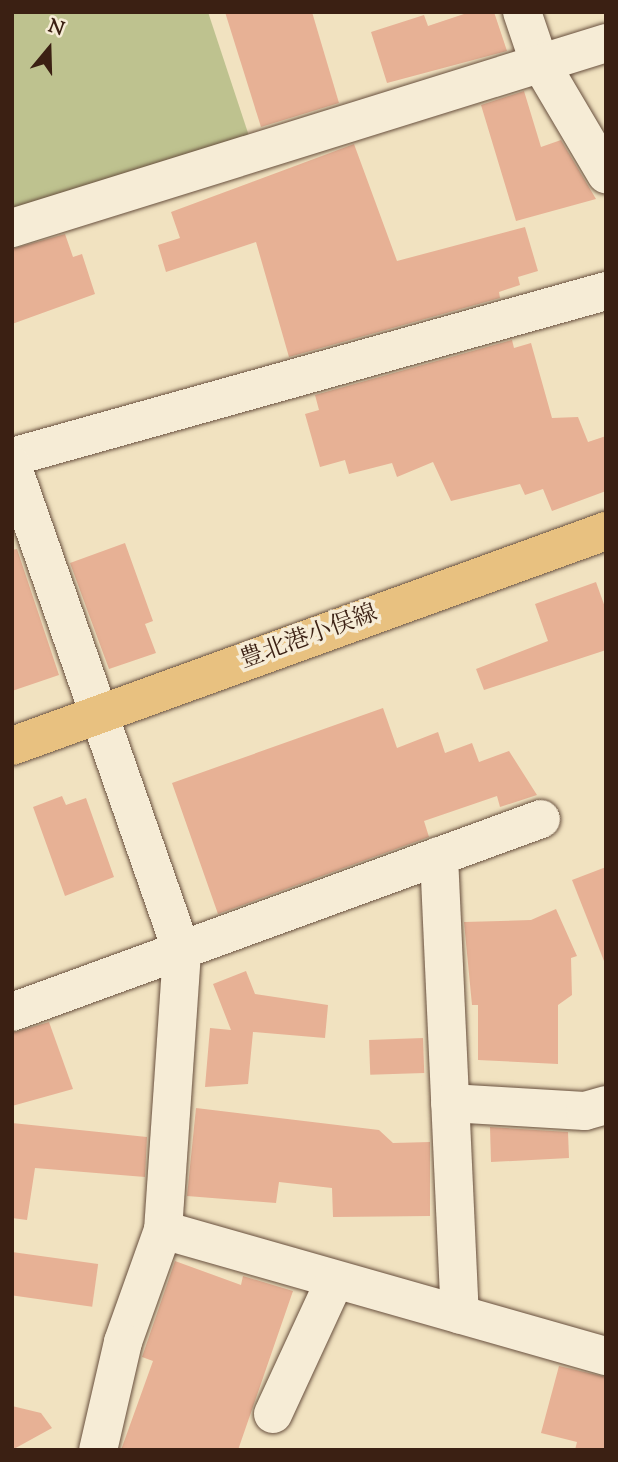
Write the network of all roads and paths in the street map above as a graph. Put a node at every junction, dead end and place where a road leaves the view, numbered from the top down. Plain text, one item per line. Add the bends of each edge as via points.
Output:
1 (522, 12) edge
2 (606, 43) edge
3 (538, 59) junction
4 (606, 174) edge
5 (12, 228) edge
6 (606, 291) edge
7 (12, 457) edge
8 (12, 464) edge
9 (606, 531) edge
10 (96, 716) junction
11 (12, 746) edge
12 (541, 818) dead end
13 (439, 856) junction
14 (183, 952) junction
15 (12, 1013) edge
16 (450, 1103) junction
17 (606, 1105) edge
18 (163, 1230) junction
19 (333, 1283) junction
20 (460, 1315) junction
21 (606, 1356) edge
22 (273, 1414) dead end
23 (97, 1450) edge

1 - 3 street
2 - 3 street
3 - 4 street
3 - 5 street
6 - 7 street
8 - 10 street
9 - 10 main road, 豊北港小俣線
10 - 11 main road, 豊北港小俣線
10 - 14 street
12 - 13 street
13 - 14 street
13 - 16 street
14 - 15 street
14 - 18 street
16 - 17 street via 585,1111
16 - 20 street
18 - 19 street
18 - 23 street via 123,1342
19 - 20 street
19 - 22 street
20 - 21 street

